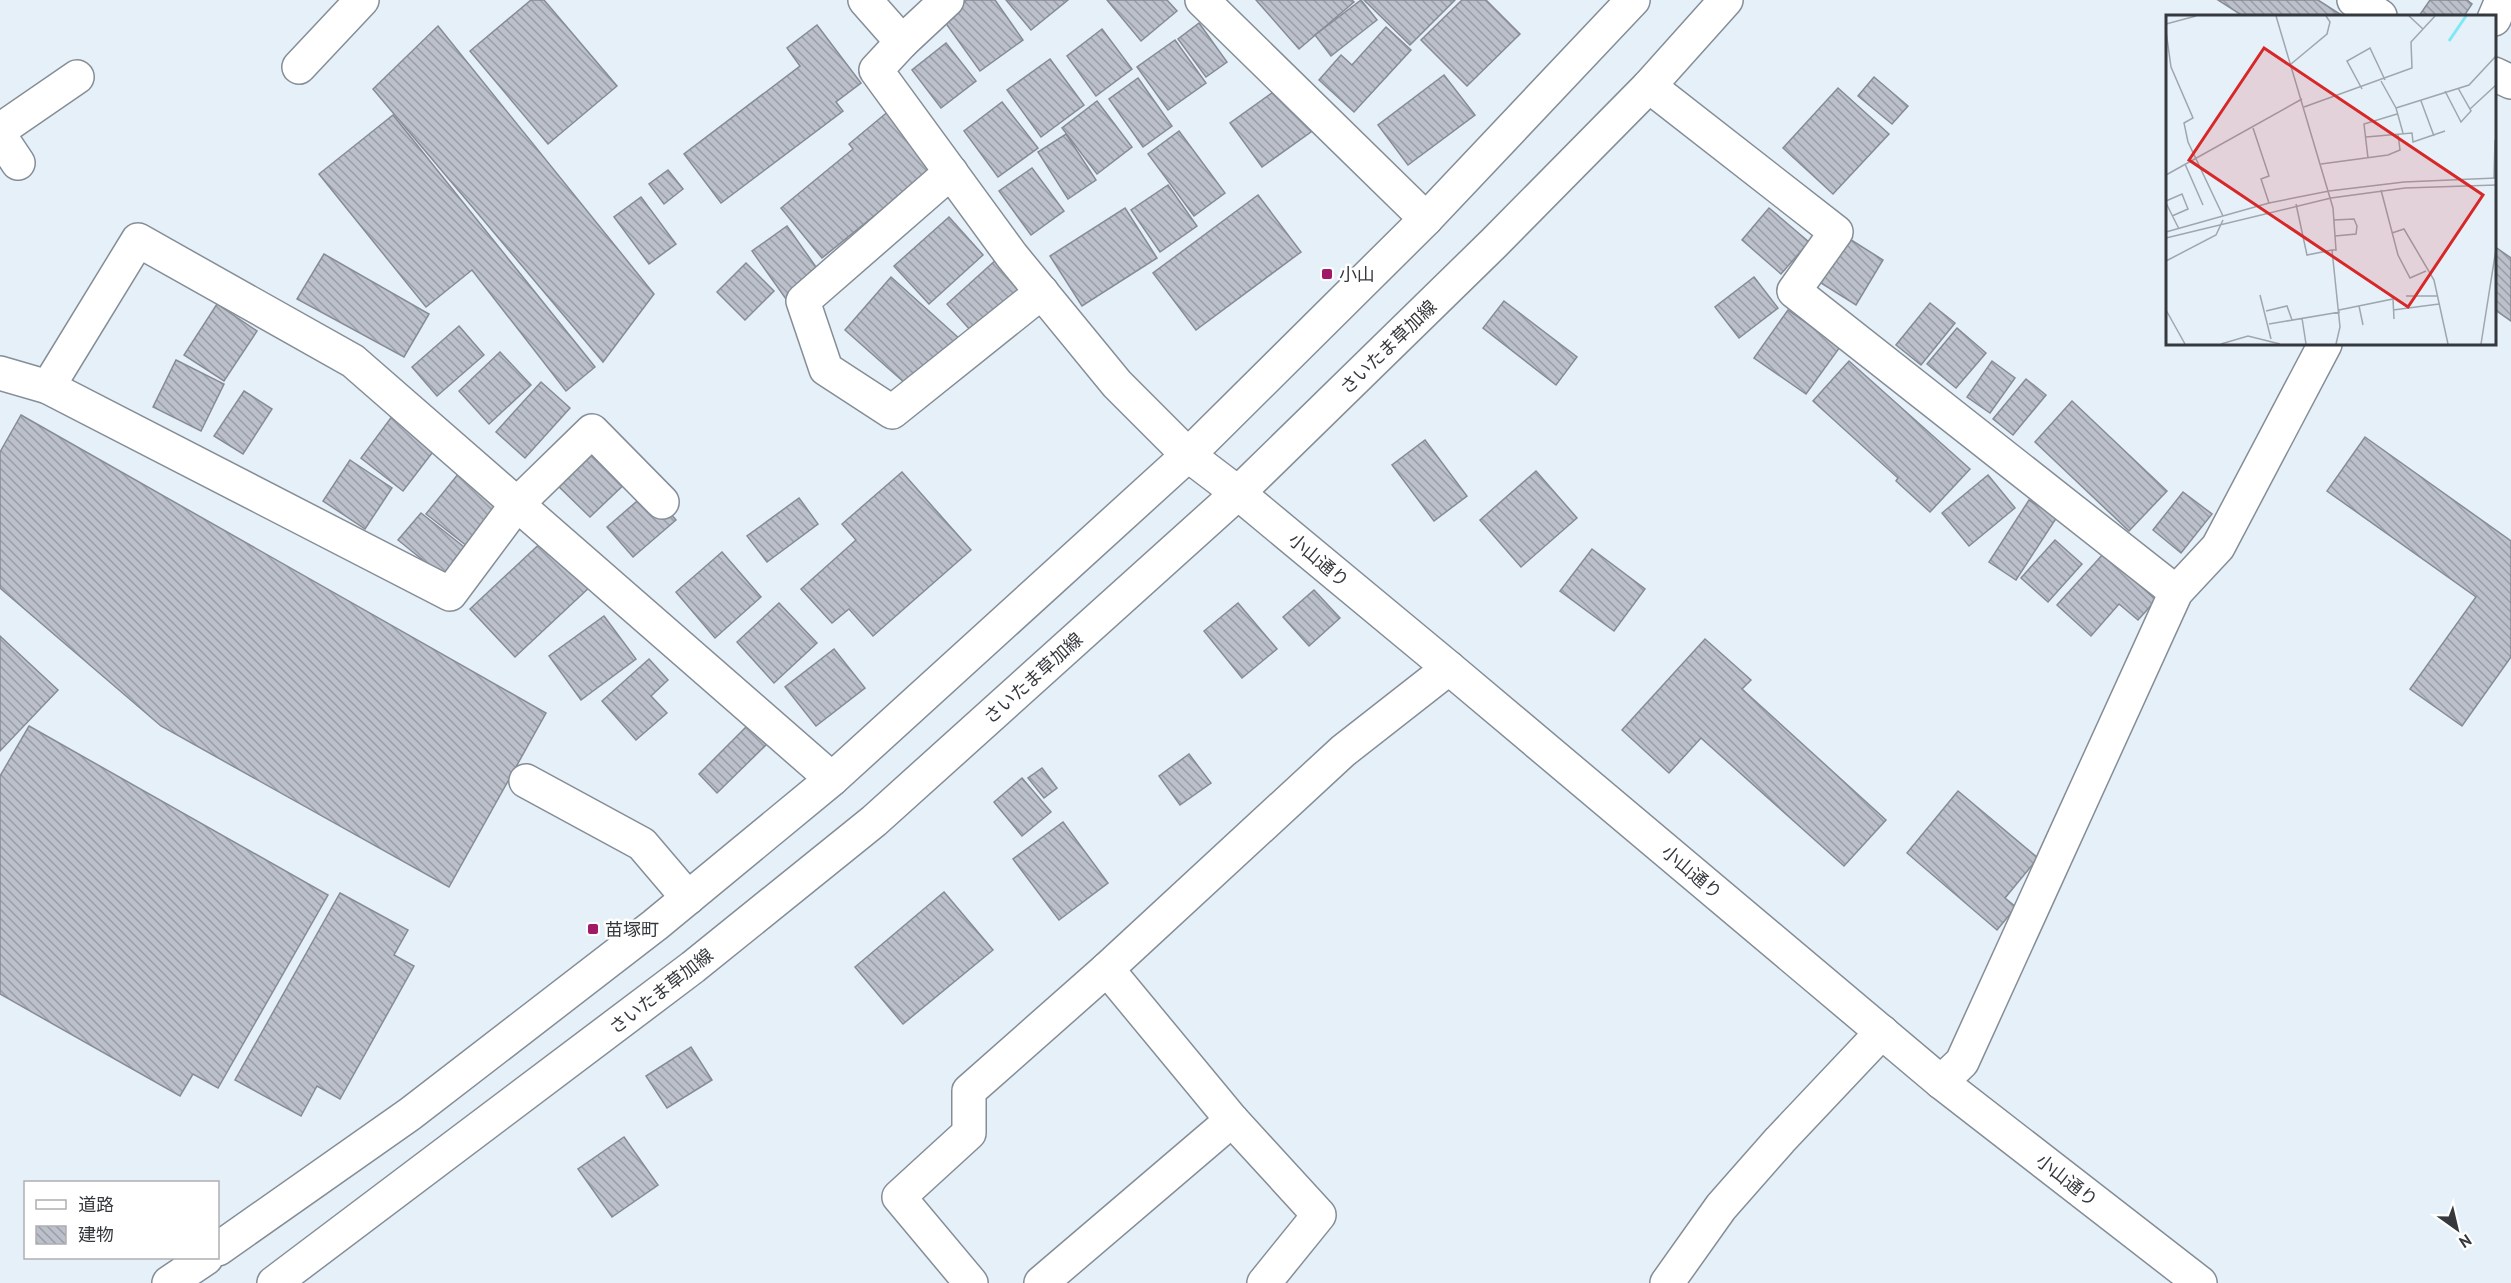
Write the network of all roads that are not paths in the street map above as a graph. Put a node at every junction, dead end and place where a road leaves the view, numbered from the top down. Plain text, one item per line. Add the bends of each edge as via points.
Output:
1 (362, 0) edge
2 (865, 0) edge
3 (947, 0) edge
4 (1202, 0) edge
5 (1633, 0) edge
6 (1726, 0) edge
7 (2354, 0) edge
8 (2502, 0) edge
9 (2378, 15) edge
10 (2496, 15) edge
11 (902, 42) junction
12 (298, 67) dead end
13 (2496, 75) edge
14 (77, 77) dead end
15 (2511, 82) edge
16 (1649, 87) junction
17 (0, 130) edge
18 (0, 136) edge
19 (18, 163) dead end
20 (951, 172) junction
21 (1426, 219) junction
22 (1042, 292) junction
23 (2324, 345) edge
24 (0, 372) edge
25 (48, 387) junction
26 (1188, 455) junction
27 (1238, 493) junction
28 (662, 502) dead end
29 (517, 504) junction
30 (2176, 592) junction
31 (1449, 668) junction
32 (832, 779) junction
33 (526, 782) dead end
34 (688, 898) junction
35 (1107, 969) junction
36 (1882, 1032) junction
37 (1941, 1082) junction
38 (1232, 1120) junction
39 (219, 1248) edge
40 (203, 1259) edge
41 (170, 1283) edge
42 (274, 1283) edge
43 (971, 1283) edge
44 (1041, 1283) edge
45 (1264, 1283) edge
46 (1667, 1283) edge
47 (2200, 1283) edge

1 - 12 street
2 - 11 street
3 - 11 street
4 - 21 street
5 - 21 street
6 - 16 street, さいたま草加線
7 - 9 street
8 - 10 street
11 - 20 street, 小山通り via 876,70
13 - 15 street
14 - 17 street
16 - 27 street, さいたま草加線
16 - 30 street via 1836,232 1794,291
18 - 19 street
20 - 22 street, 小山通り
20 - 22 street via 803,301 826,369 892,412
21 - 26 street
22 - 26 street, 小山通り via 1117,384
23 - 30 street via 2218,547
24 - 25 street
25 - 29 street via 450,594
25 - 29 street via 138,240 353,361
26 - 27 street, 小山通り
26 - 32 street
27 - 31 street, 小山通り
27 - 42 street, さいたま草加線 via 874,821 693,967
28 - 29 street via 592,431
29 - 32 street
30 - 37 street via 1962,1062
31 - 35 street via 1343,751
31 - 36 street, 小山通り
32 - 34 street
33 - 34 street via 642,844
34 - 39 street via 410,1114
35 - 38 street
35 - 43 street via 969,1091 969,1133 899,1197
36 - 37 street, 小山通り
36 - 46 street via 1721,1207
37 - 47 street, 小山通り
38 - 44 street
38 - 45 street via 1320,1215
40 - 41 street

